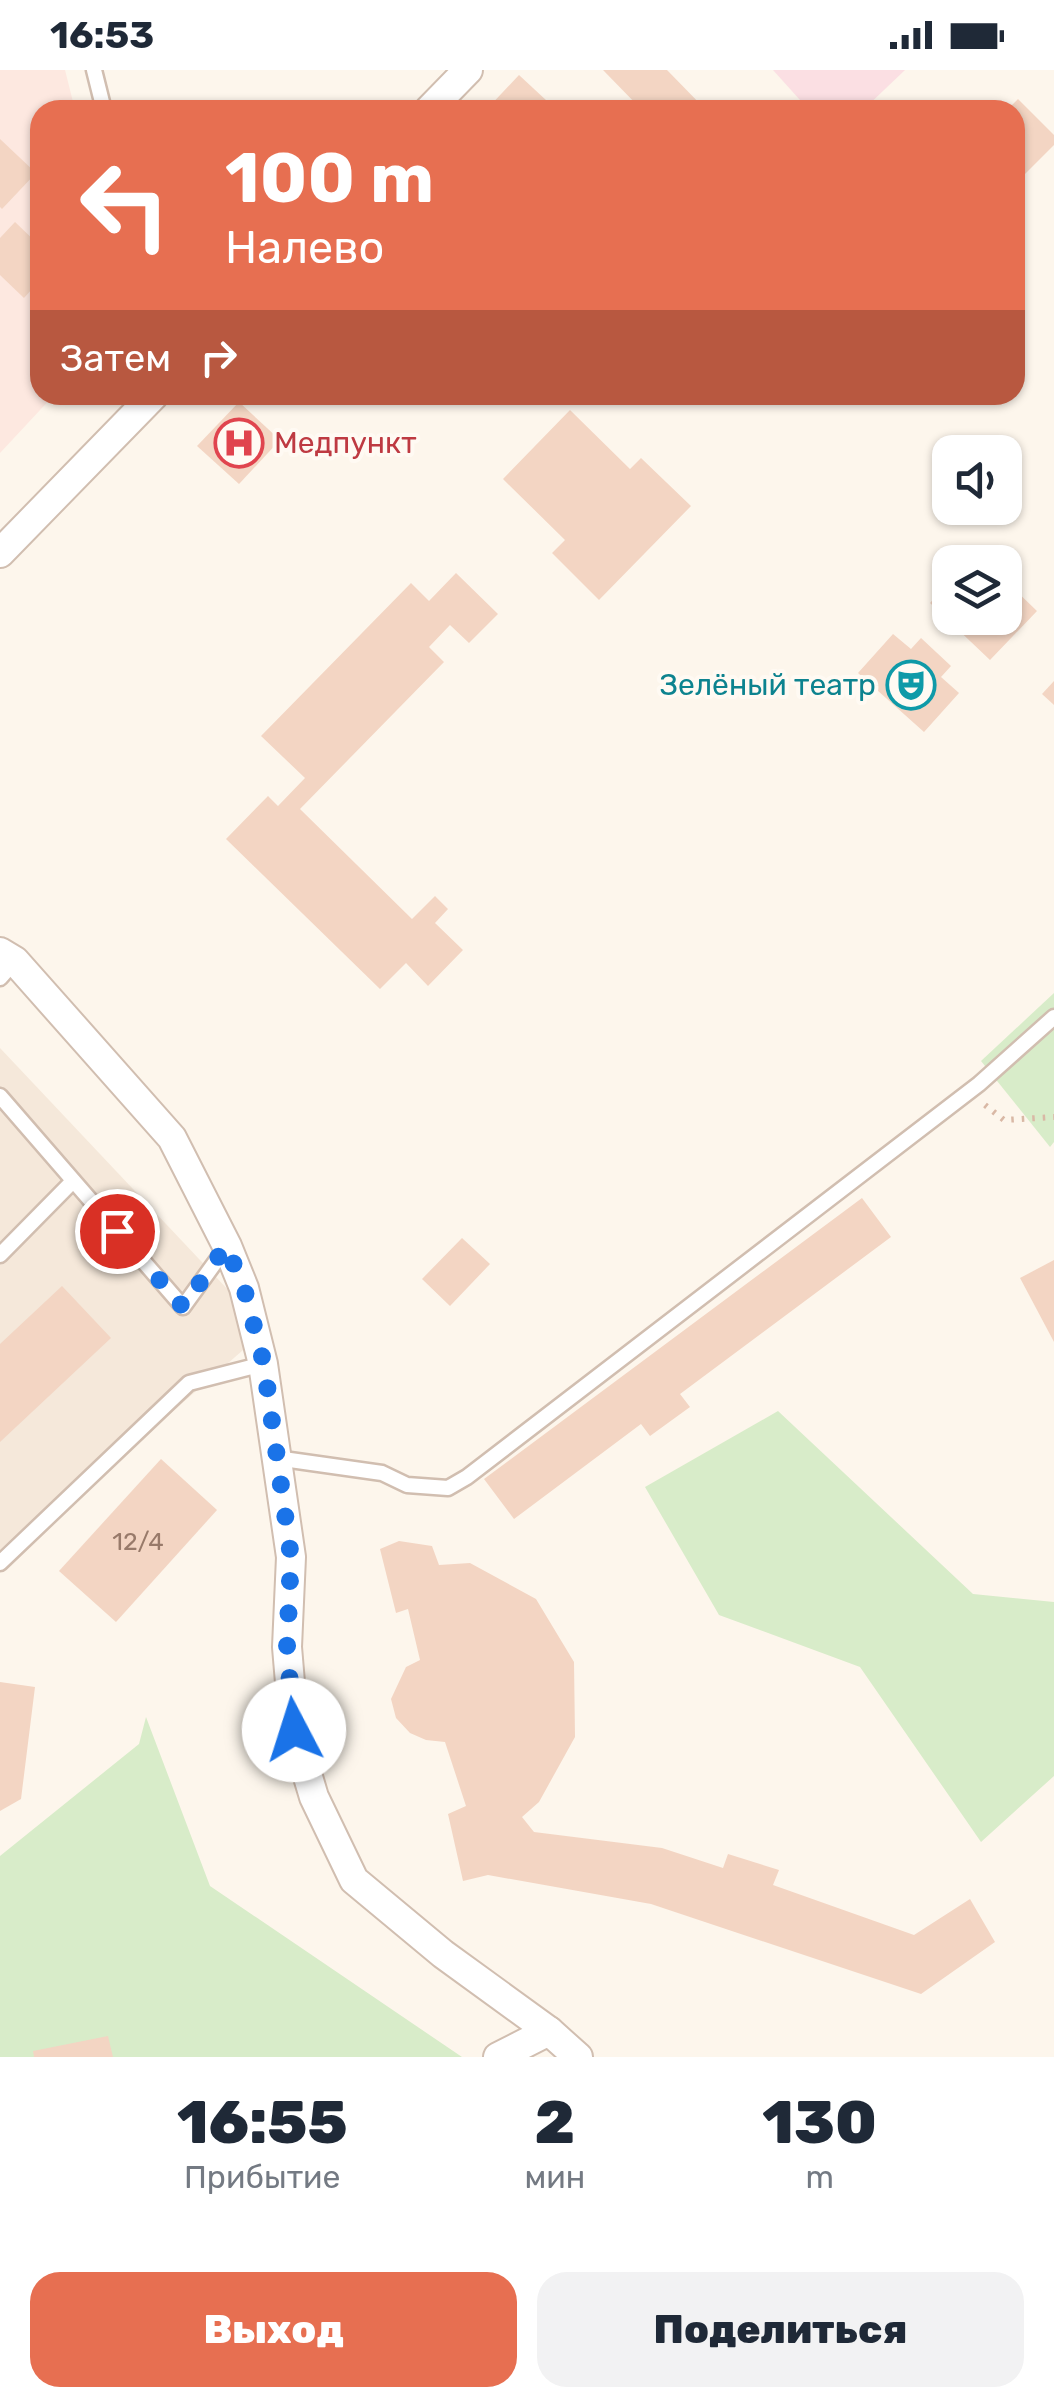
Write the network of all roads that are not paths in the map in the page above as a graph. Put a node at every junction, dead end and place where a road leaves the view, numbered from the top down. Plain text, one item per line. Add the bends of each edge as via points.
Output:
1 (94, 70) edge
2 (468, 70) edge
3 (102, 100) edge
4 (439, 100) edge
5 (144, 405) edge
6 (0, 553) edge
7 (5, 964) edge
8 (1054, 1017) edge
9 (0, 1096) edge
10 (73, 1181) junction
11 (226, 1246) junction
12 (0, 1255) edge
13 (264, 1364) junction
14 (276, 1458) junction
15 (0, 1563) edge
16 (549, 2031) junction
17 (498, 2057) edge
18 (578, 2057) edge

1 - 3 lane
2 - 4 street
5 - 6 street
7 - 11 street via 172,1138
8 - 14 lane via 968,1092 448,1488
9 - 10 lane
10 - 11 lane via 183,1307
10 - 12 lane
11 - 13 street
13 - 14 street
13 - 15 lane via 189,1384
14 - 16 street via 291,1557 287,1647 294,1730 314,1797 354,1880
16 - 17 street
16 - 18 street

